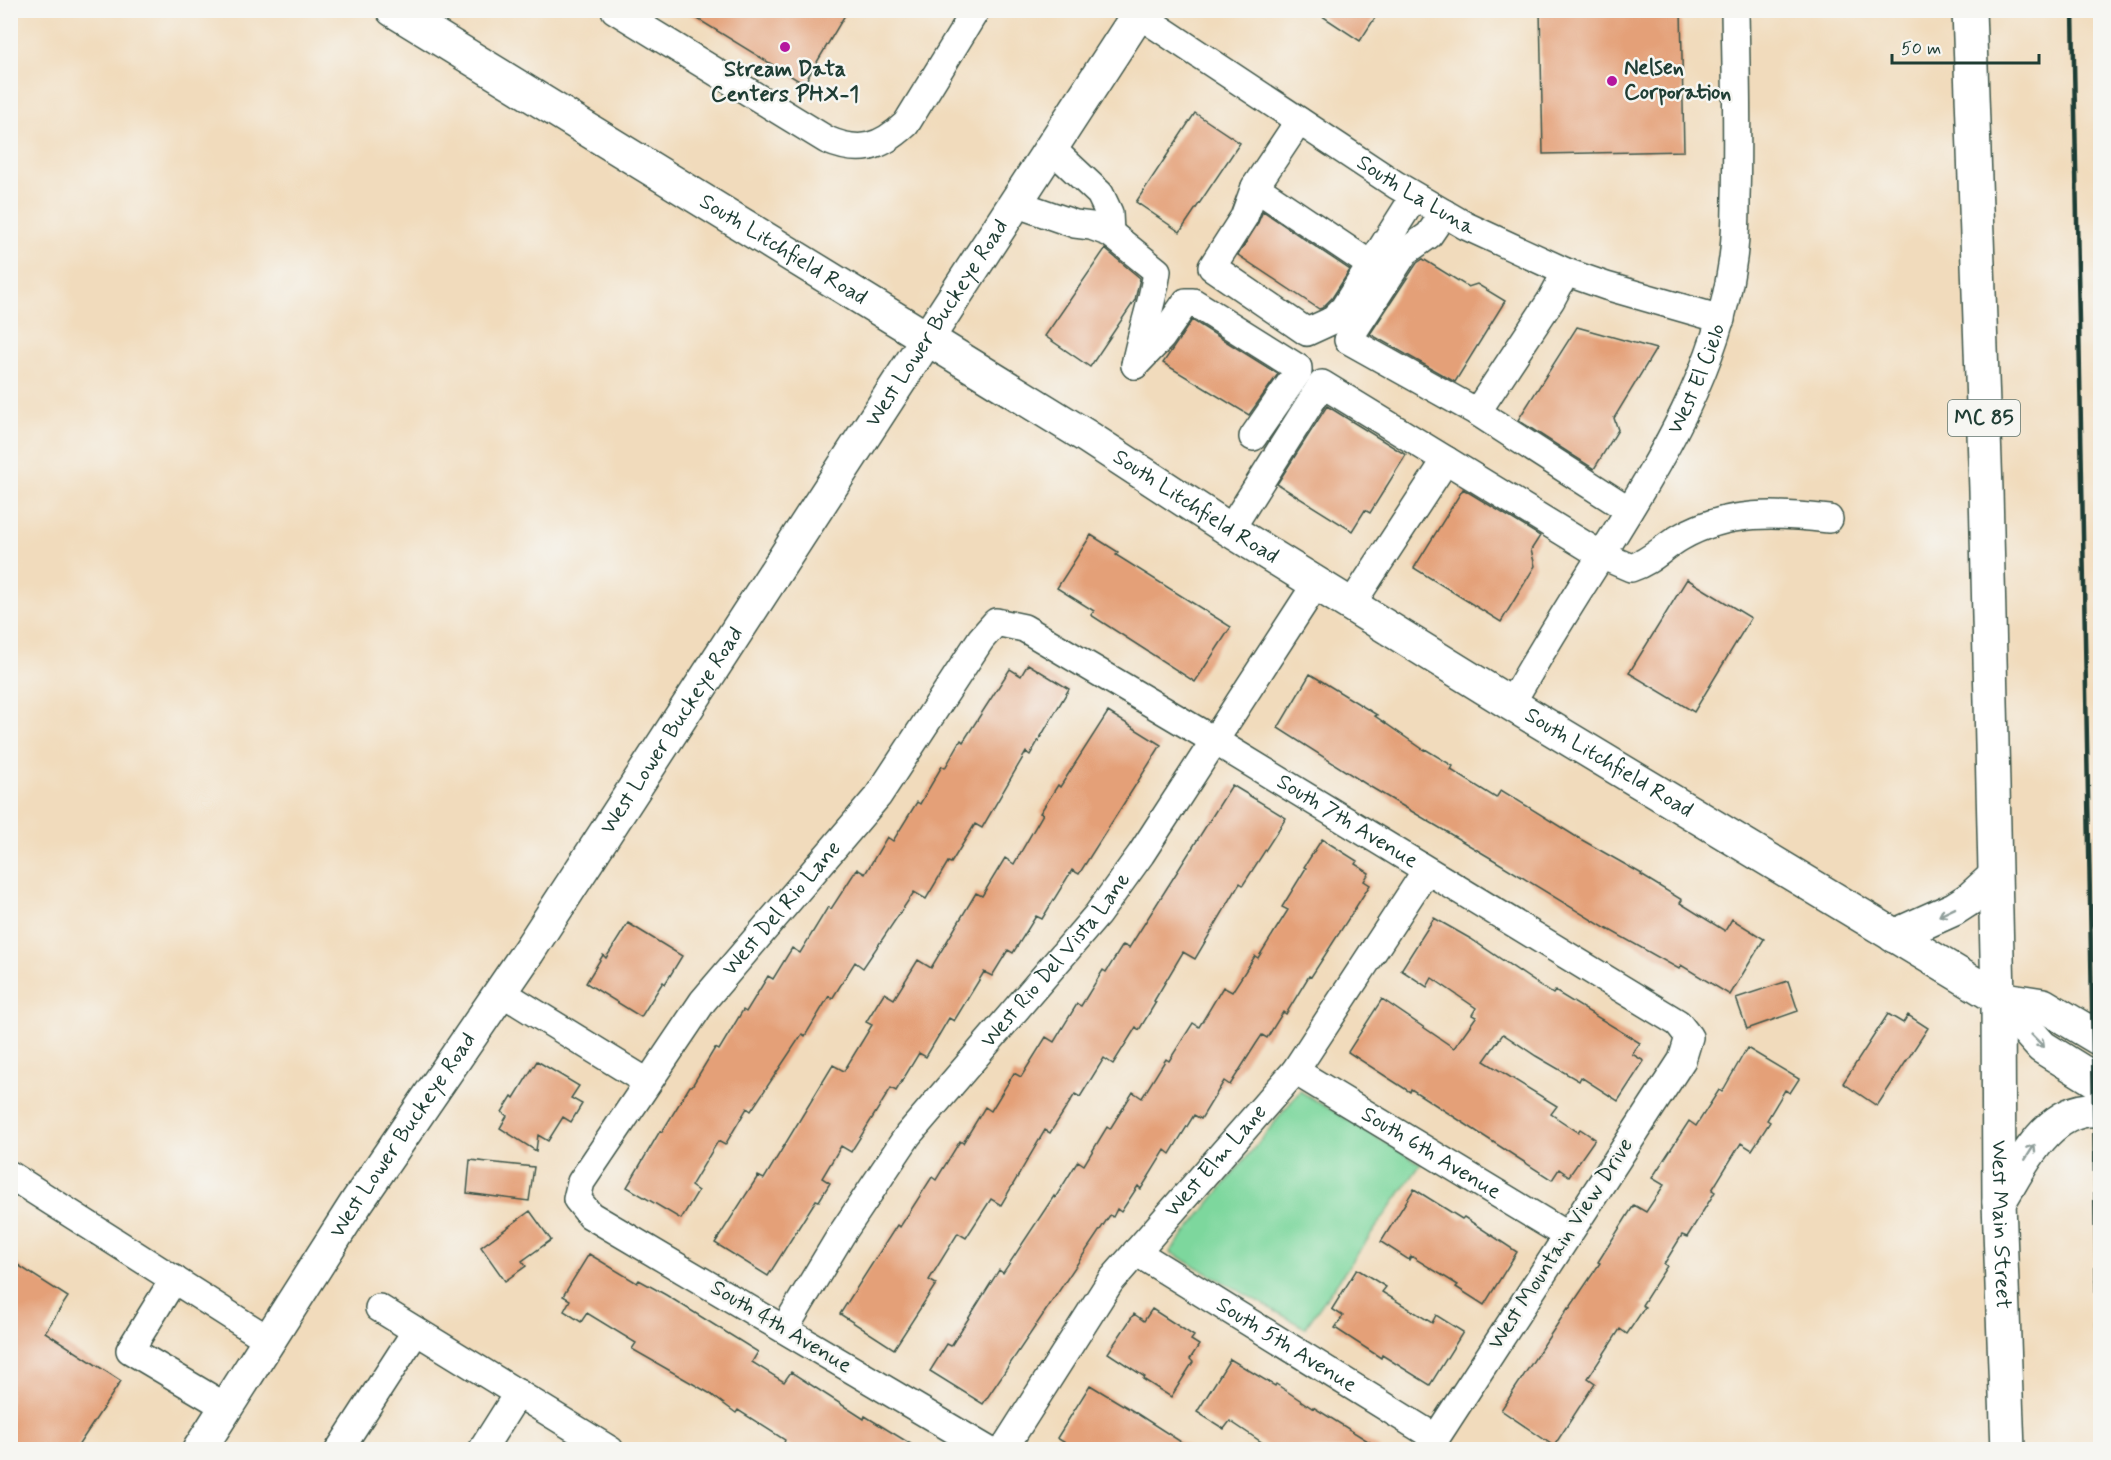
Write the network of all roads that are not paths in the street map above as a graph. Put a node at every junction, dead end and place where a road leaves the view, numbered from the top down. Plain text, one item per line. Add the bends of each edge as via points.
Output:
1 (393, 10) edge
2 (615, 10) edge
3 (976, 10) edge
4 (1735, 10) edge
5 (1969, 10) edge
6 (1139, 12) edge
7 (1299, 121) junction
8 (1051, 148) junction
9 (1255, 187) junction
10 (1414, 197) junction
11 (1015, 203) junction
12 (1444, 213) junction
13 (1110, 233) junction
14 (1371, 265) junction
15 (1566, 272) junction
16 (1721, 319) junction
17 (928, 338) junction
18 (1477, 412) junction
19 (1253, 437) dead end
20 (1446, 460) junction
21 (1629, 510) junction
22 (1829, 519) dead end
23 (1230, 530) junction
24 (1601, 555) junction
25 (1316, 584) junction
26 (1351, 606) junction
27 (996, 622) joint
28 (1511, 704) junction
29 (1215, 741) junction
30 (1426, 871) junction
31 (1994, 877) junction
32 (1894, 936) junction
33 (501, 992) junction
34 (1998, 998) junction
35 (1689, 1037) joint
36 (2100, 1039) edge
37 (1295, 1071) junction
38 (646, 1082) junction
39 (2100, 1083) edge
40 (2100, 1110) edge
41 (10, 1175) edge
42 (577, 1199) joint
43 (1999, 1202) junction
44 (1566, 1235) junction
45 (1136, 1252) junction
46 (174, 1279) junction
47 (379, 1308) dead end
48 (785, 1329) junction
49 (416, 1330) junction
50 (269, 1340) junction
51 (518, 1393) junction
52 (226, 1407) junction
53 (1432, 1444) edge
54 (199, 1449) edge
55 (339, 1449) edge
56 (482, 1449) edge
57 (610, 1449) edge
58 (988, 1449) edge
59 (1003, 1449) edge
60 (2007, 1449) edge

1 - 17 main road, South Litchfield Road
2 - 3 street via 827,140 857,149 881,143 906,124
4 - 16 street, West El Cielo via 1736,222
5 - 31 main road, MC 85 via 1986,490
6 - 7 street, South La Luna
6 - 8 main road, West Lower Buckeye Road
7 - 9 street
7 - 10 street, South La Luna
8 - 11 main road, West Lower Buckeye Road
8 - 13 street via 1100,194 1109,213
9 - 14 street
9 - 14 street via 1244,217 1212,267 1306,332 1331,321 1344,308
10 - 12 street, South La Luna
10 - 14 street
11 - 13 street
11 - 17 main road, West Lower Buckeye Road
12 - 15 street, South La Luna
12 - 18 street via 1429,235 1406,252 1348,340
13 - 19 street via 1157,271 1135,365 1190,301 1298,368
15 - 16 street, South La Luna
15 - 18 street
16 - 21 street, West El Cielo via 1688,405
17 - 23 main road, South Litchfield Road
17 - 33 main road, West Lower Buckeye Road
18 - 21 street
20 - 23 street via 1322,384
20 - 24 street
20 - 26 street
21 - 24 street, West El Cielo
22 - 24 street via 1735,516 1680,537 1644,564 1631,568
23 - 25 main road, South Litchfield Road
24 - 28 street, West El Cielo
25 - 26 main road, South Litchfield Road
25 - 29 street, West Rio Del Vista Lane
26 - 28 main road, South Litchfield Road
27 - 29 street, South 7th Avenue via 1024,628
27 - 38 street, West Del Rio Lane via 878,796 702,1001
28 - 32 main road, South Litchfield Road
29 - 30 street, South 7th Avenue
29 - 48 street, West Rio Del Vista Lane via 1097,915 908,1135 841,1235
30 - 35 street, South 7th Avenue via 1678,1023
30 - 37 street, West Elm Lane
31 -> 32 main road via 1954,909
31 - 34 main road, MC 85
32 - 34 main road, South Litchfield Road
33 - 38 street
33 - 50 main road, West Lower Buckeye Road via 357,1202
34 - 36 main road, South Litchfield Road via 2043,1005
34 -> 39 main road, South Litchfield Road via 2042,1047
34 - 43 main road, West Main Street
35 - 44 street, West Mountain View Drive via 1682,1060
37 - 44 street, South 6th Avenue
37 - 45 street, West Elm Lane
38 - 42 street, West Del Rio Lane via 581,1182
43 -> 40 main road via 2049,1127 2077,1113
41 - 46 street
42 - 48 street, South 4th Avenue via 591,1215
43 - 60 main road, West Main Street
44 - 53 street, West Mountain View Drive
45 - 53 street, South 5th Avenue
45 - 59 street, West Elm Lane via 1110,1282
46 - 50 street
46 - 52 street via 130,1350
47 - 49 street
48 - 58 street, South 4th Avenue
49 - 51 street
49 - 55 street
50 - 52 main road, West Lower Buckeye Road
51 - 56 street
51 - 57 street
52 - 54 main road, West Lower Buckeye Road

